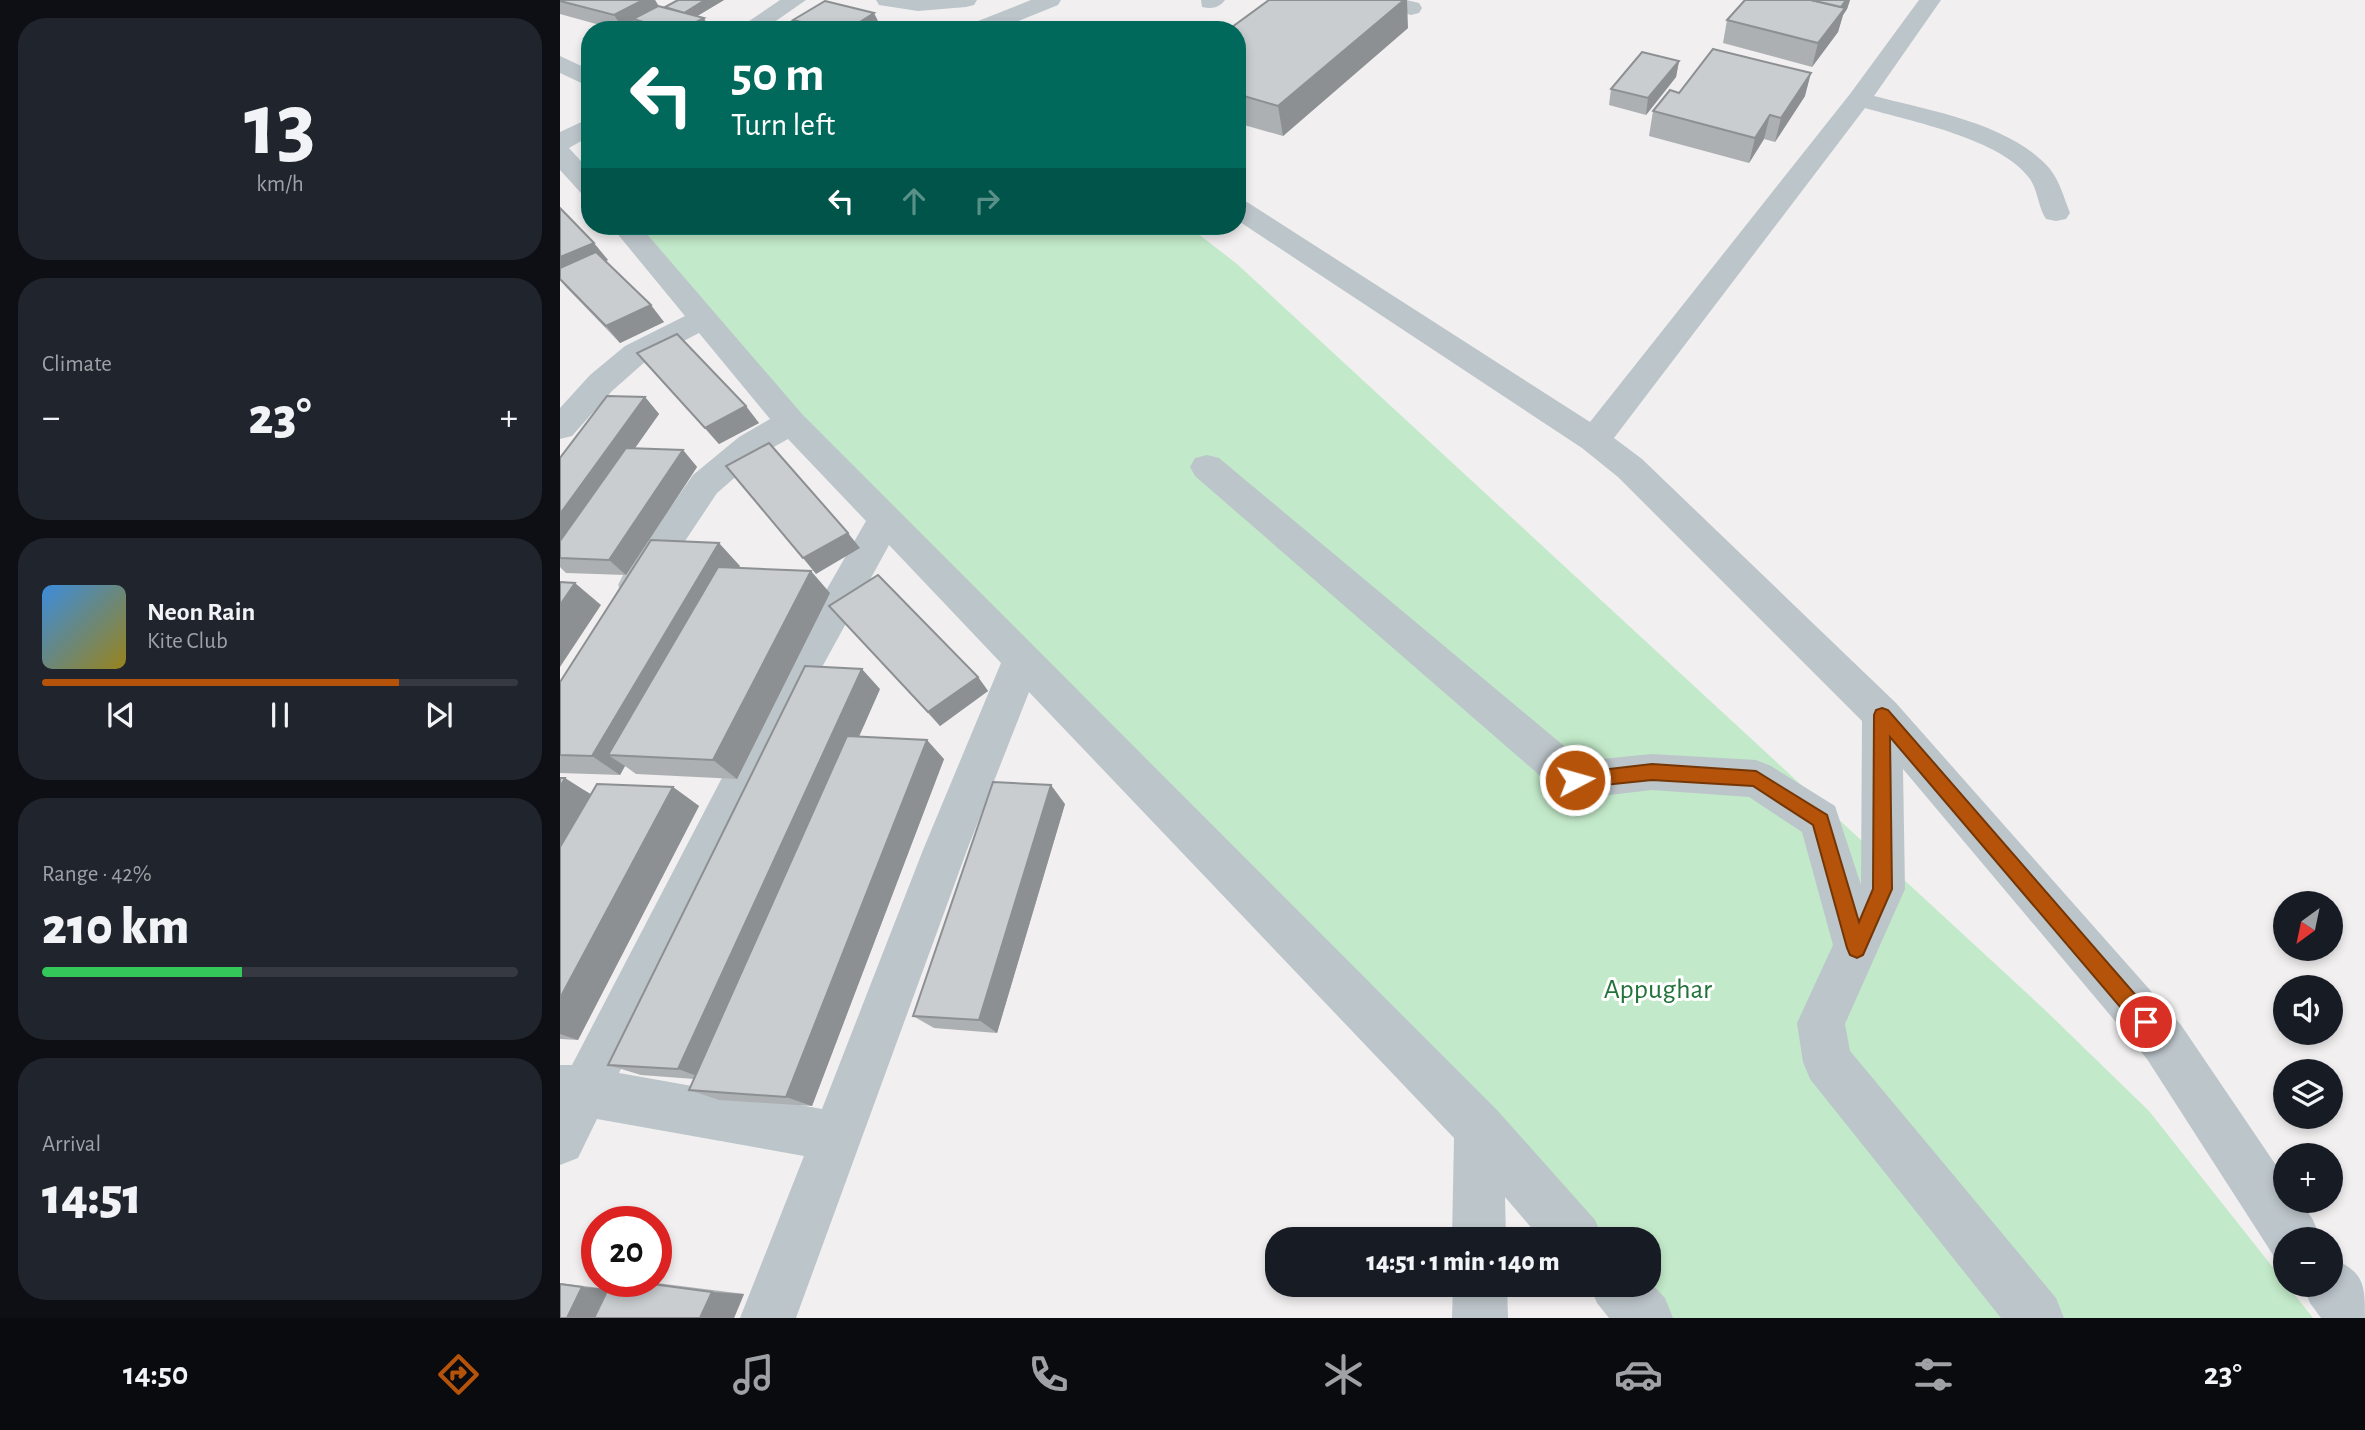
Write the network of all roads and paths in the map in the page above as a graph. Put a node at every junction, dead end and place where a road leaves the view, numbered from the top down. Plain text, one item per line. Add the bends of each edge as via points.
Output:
1 (796, 0) edge
2 (887, 0) edge
3 (966, 0) edge
4 (1050, 0) edge
5 (1381, 0) edge
6 (1930, 0) edge
7 (1411, 8) dead end
8 (762, 21) edge
9 (998, 21) edge
10 (560, 63) edge
11 (581, 75) edge
12 (1859, 99) junction
13 (581, 130) edge
14 (560, 143) edge
15 (560, 154) edge
16 (581, 177) edge
17 (2056, 213) dead end
18 (1246, 214) edge
19 (633, 235) edge
20 (704, 318) junction
21 (564, 415) edge
22 (791, 422) junction
23 (1594, 440) junction
24 (1206, 467) dead end
25 (885, 519) junction
26 (621, 607) edge
27 (1021, 660) junction
28 (1882, 715) junction
29 (1857, 948) junction
30 (573, 1089) edge
31 (1479, 1128) junction
32 (836, 1137) junction
33 (560, 1140) edge
34 (1479, 1227) edge
35 (1566, 1227) edge
36 (2286, 1227) edge
37 (1480, 1297) edge
38 (1627, 1297) edge
39 (2339, 1297) edge
40 (768, 1318) edge
41 (1480, 1318) edge
42 (1645, 1318) edge
43 (2036, 1318) edge
44 (2355, 1318) edge

1 - 8 street
2 - 3 street via 918,5
4 - 9 street
5 - 7 street
6 - 12 street
10 - 11 street
12 - 17 street via 1999,143 2026,159 2041,175
12 - 23 street
13 - 14 street
15 - 16 street
18 - 23 street
19 - 20 street
20 - 21 street via 636,353
20 - 22 street
22 - 25 street
22 - 26 street via 751,445 705,484
23 - 28 street via 1630,468
24 - 29 street via 1575,780 1652,772 1756,779 1820,820
25 - 27 street
25 - 30 street
27 - 31 street
27 - 32 street
28 - 29 street via 1882,889
28 - 36 street via 2164,1042
29 - 43 street via 1821,1023 1827,1062
30 - 32 street
30 - 33 street
31 - 34 street
31 - 35 street
32 - 40 street
37 - 41 street
38 - 42 street
39 - 44 street

